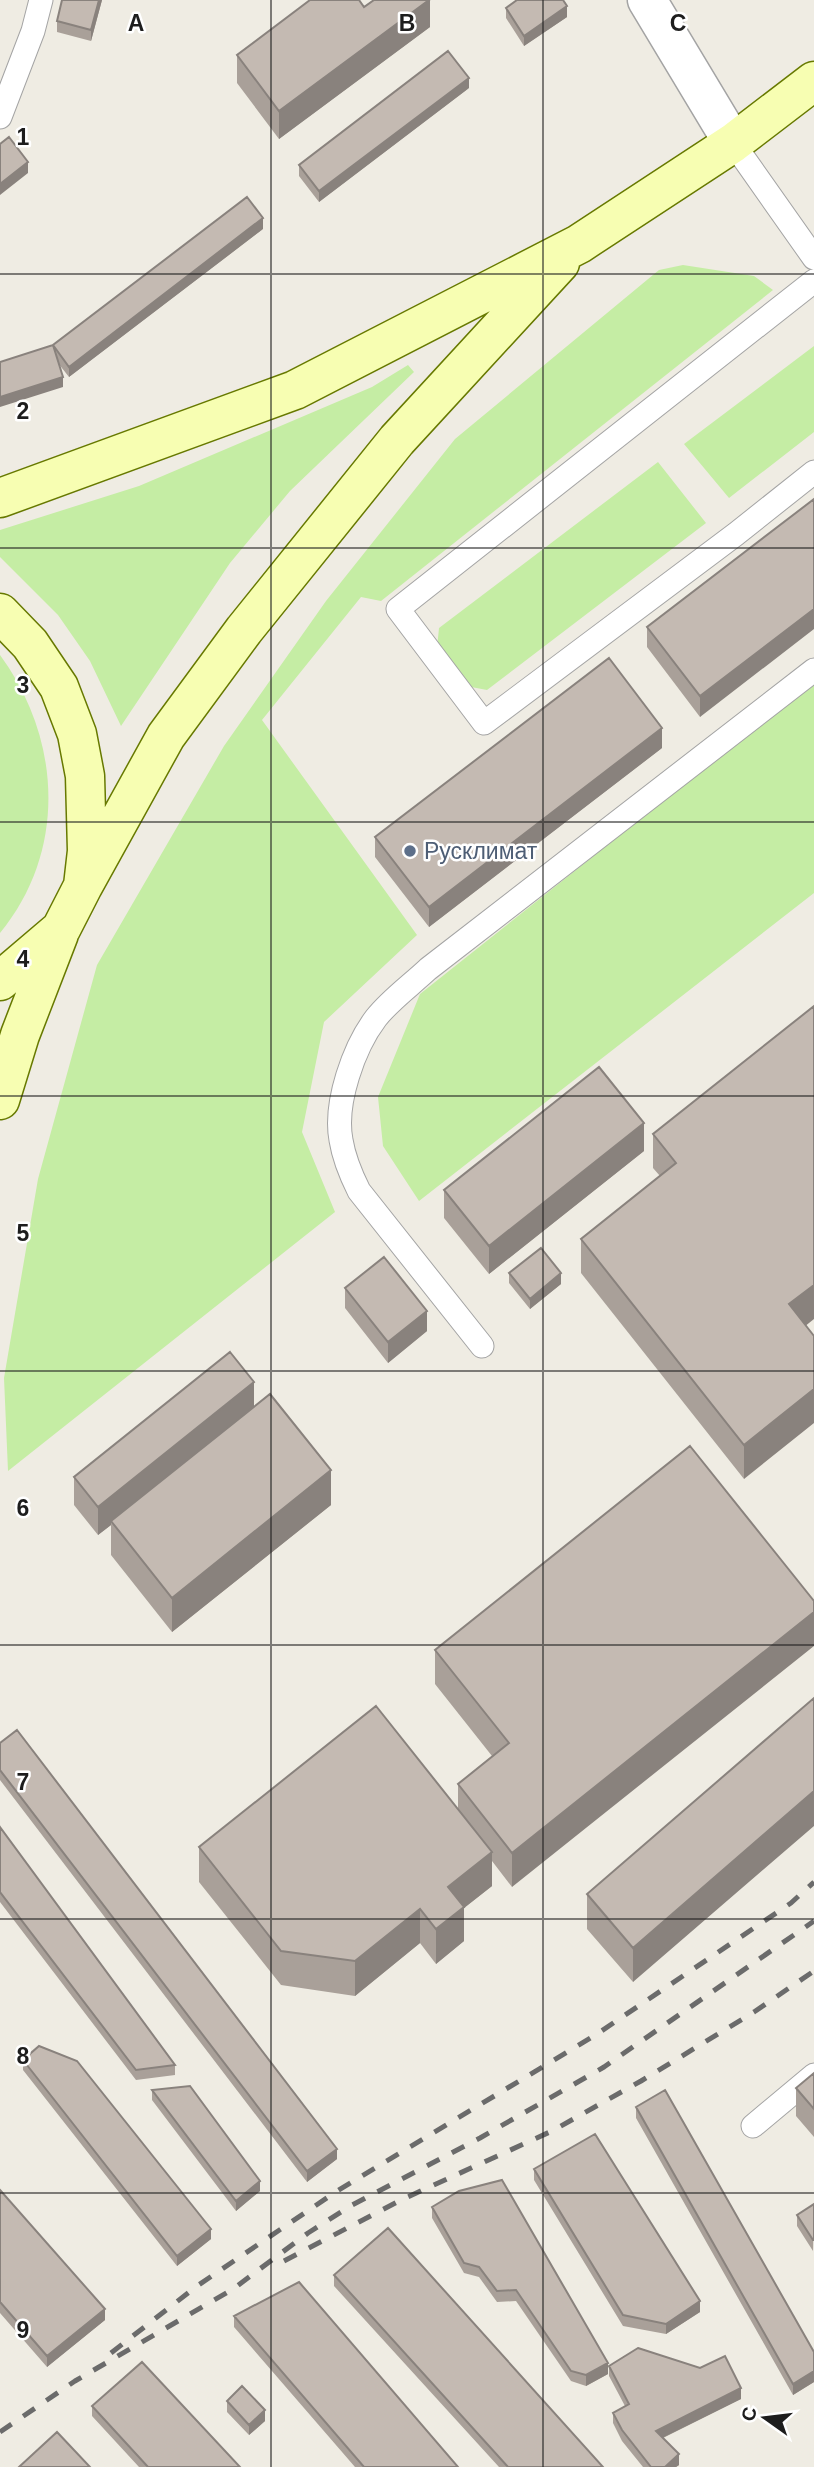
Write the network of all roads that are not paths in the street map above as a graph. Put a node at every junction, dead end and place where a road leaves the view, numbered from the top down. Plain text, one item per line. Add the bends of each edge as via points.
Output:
1 (41, 0) edge
2 (647, 0) edge
3 (814, 81) edge
4 (0, 117) edge
5 (733, 143) junction
6 (579, 244) junction
7 (814, 258) edge
8 (814, 281) edge
9 (814, 472) edge
10 (0, 498) edge
11 (0, 612) edge
12 (814, 670) edge
13 (83, 886) junction
14 (61, 929) junction
15 (0, 981) edge
16 (0, 1100) edge
17 (482, 1346) dead end
18 (814, 2075) edge
19 (753, 2126) dead end

1 - 4 lane
2 - 5 street
3 - 5 main road
5 - 6 main road
5 - 7 lane
6 - 10 main road via 295,390
6 - 13 main road via 397,440 244,630 166,736
8 - 9 lane via 398,609 484,723
11 - 13 main road via 60,687 77,734 85,776
12 - 17 lane via 428,969 378,1016 360,1043 342,1104 340,1137 347,1165 359,1191
13 - 14 main road
14 - 15 main road
14 - 16 main road
18 - 19 lane

